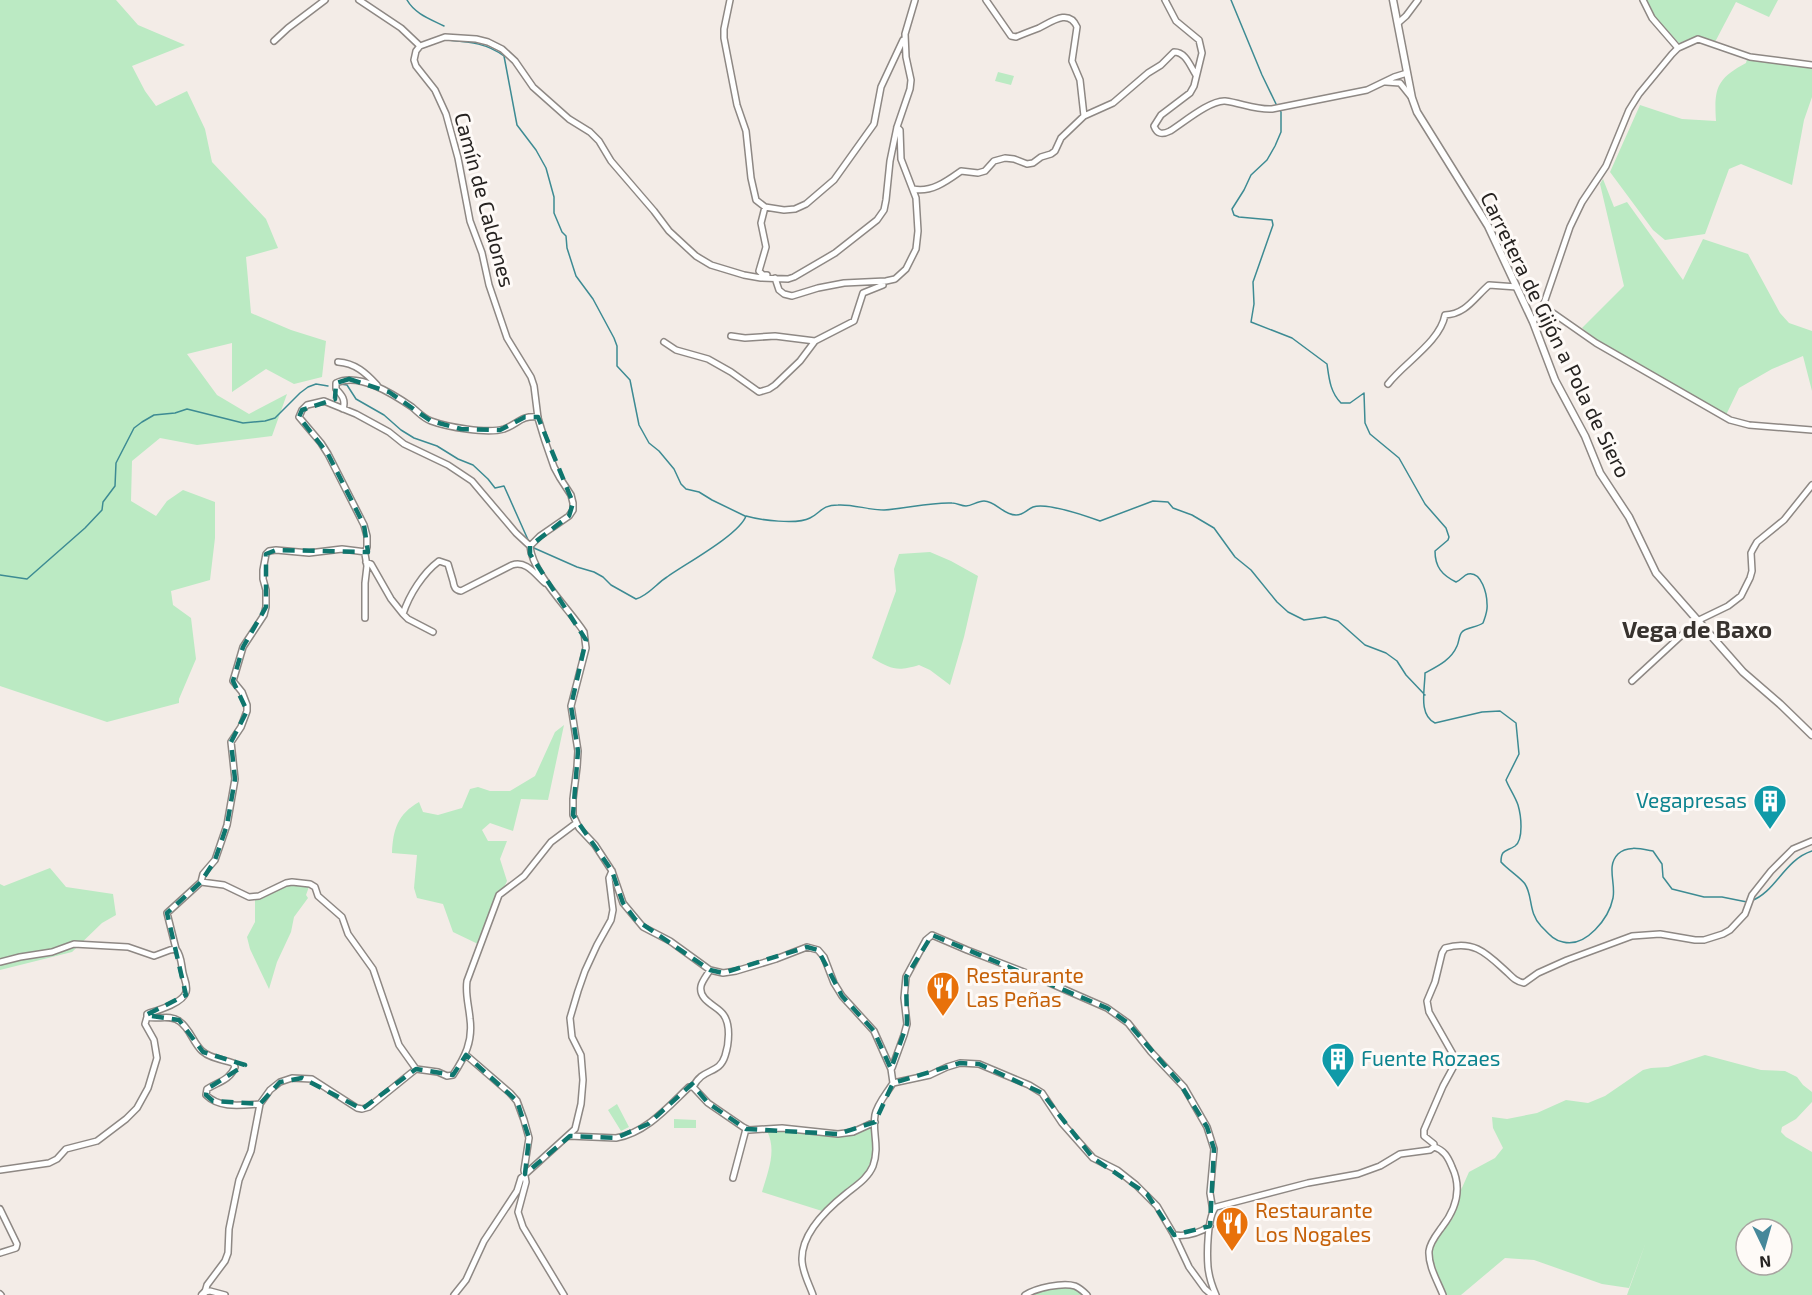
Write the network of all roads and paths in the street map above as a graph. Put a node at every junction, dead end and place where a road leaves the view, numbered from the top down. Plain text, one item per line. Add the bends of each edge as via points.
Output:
1 (324, 0) edge
2 (358, 0) edge
3 (730, 0) edge
4 (915, 0) edge
5 (986, 0) edge
6 (1165, 0) edge
7 (1393, 0) edge
8 (1418, 0) edge
9 (1643, 0) edge
10 (1398, 23) junction
11 (905, 34) junction
12 (274, 41) dead end
13 (420, 46) junction
14 (1678, 48) junction
15 (1812, 65) edge
16 (1196, 75) junction
17 (1408, 75) junction
18 (1384, 82) junction
19 (1400, 83) junction
20 (1412, 98) junction
21 (1084, 116) junction
22 (897, 128) junction
23 (913, 189) junction
24 (925, 191) junction
25 (917, 205) junction
26 (765, 207) junction
27 (776, 278) junction
28 (895, 279) junction
29 (1517, 287) junction
30 (1543, 306) junction
31 (1533, 322) junction
32 (731, 336) dead end
33 (815, 341) junction
34 (664, 342) dead end
35 (338, 362) dead end
36 (1388, 384) dead end
37 (380, 388) junction
38 (343, 409) junction
39 (538, 417) junction
40 (1812, 430) edge
41 (1812, 485) edge
42 (530, 546) junction
43 (366, 552) junction
44 (366, 562) junction
45 (551, 588) junction
46 (403, 614) junction
47 (365, 618) dead end
48 (1697, 621) junction
49 (433, 632) dead end
50 (1632, 681) dead end
51 (1812, 735) edge
52 (575, 824) junction
53 (1812, 841) edge
54 (612, 871) junction
55 (201, 882) junction
56 (176, 949) junction
57 (0, 962) edge
58 (710, 970) junction
59 (147, 1017) junction
60 (466, 1056) junction
61 (416, 1069) junction
62 (891, 1069) junction
63 (893, 1083) junction
64 (693, 1087) junction
65 (260, 1104) junction
66 (875, 1122) junction
67 (746, 1129) junction
68 (569, 1136) junction
69 (1434, 1147) junction
70 (0, 1170) edge
71 (525, 1174) junction
72 (733, 1178) dead end
73 (0, 1209) edge
74 (1213, 1210) junction
75 (1210, 1226) junction
76 (1174, 1235) junction
77 (0, 1253) edge
78 (203, 1293) edge
79 (225, 1295) edge
80 (454, 1295) edge
81 (564, 1295) edge
82 (813, 1295) edge
83 (1025, 1295) edge
84 (1088, 1295) edge
85 (1214, 1295) edge
86 (1443, 1295) edge

1 - 12 street
2 - 13 street
3 - 26 street via 724,29 726,49 748,140 756,200
4 - 11 street
5 - 21 street via 1011,36 1060,17 1075,22 1072,62 1080,80
6 - 16 street via 1176,21 1202,46
7 - 10 street, Carretera de Gijón a Pola de Siero
8 - 10 street
9 - 14 street via 1652,18
10 - 17 street, Carretera de Gijón a Pola de Siero
11 - 22 street via 911,80
11 - 26 street via 881,87 874,124 834,180 806,204 784,210
13 - 27 street via 445,37 476,39 502,49 533,87 599,141 669,231 696,256 744,275
13 - 39 street, Camín de Caldones via 414,60 446,114 470,222 489,285 507,338 534,386
14 - 15 street via 1698,39 1750,57
14 - 30 street via 1629,110 1606,166 1570,227
16 - 18 street via 1190,93 1155,121 1156,131 1165,134 1220,101 1272,110 1367,90
16 - 21 street via 1185,56 1174,52 1113,103
17 - 18 street
17 - 19 street
17 - 20 street, Carretera de Gijón a Pola de Siero
18 - 19 street
19 - 20 street
20 - 29 street, Carretera de Gijón a Pola de Siero via 1488,226
21 - 24 street via 1061,138 1055,151 1033,163 996,160 985,171 962,171
22 - 23 street via 903,164
22 - 27 street via 884,210 877,220 835,253 794,277
23 - 24 street
23 - 25 street
24 - 25 street
25 - 28 street via 918,242 906,269
26 - 27 street via 761,223 766,247 759,271
27 - 28 street via 779,290 792,296 844,283
28 - 33 street via 863,293 854,321
29 - 31 street, Carretera de Gijón a Pola de Siero
29 - 36 street via 1489,285 1459,313 1445,315 1436,334
30 - 31 street
30 - 40 street via 1596,343 1730,420
31 - 48 street, Carretera de Gijón a Pola de Siero via 1555,380 1600,473 1629,517 1656,573
32 - 33 street
33 - 34 street via 775,385 759,392 708,359 675,350
35 - 37 street via 347,362 364,372
37 - 38 street via 349,379 336,382 336,389 343,396
37 - 39 street via 431,421 461,429 500,430 525,417
38 - 42 street via 460,472
38 - 43 street via 324,401 307,405 299,417 328,454 363,525
39 - 42 street, Camín de Caldones via 554,467 572,495 573,510
41 - 48 street via 1784,520 1753,549 1752,571 1741,596
42 - 45 street via 533,561
43 - 44 street
43 - 55 street via 276,550 266,554 262,570 266,590 264,615 243,647 233,681 242,693 247,711 231,742 235,779 227,825 215,860
44 - 46 street
44 - 47 street
45 - 46 street via 521,563 462,591 454,586 448,564 439,561 413,591
45 - 52 street via 586,640 571,706 578,751 573,799
46 - 49 street
48 - 50 street
48 - 51 street, Carretera de Gijón a Pola de Siero via 1743,672
52 - 54 street
52 - 60 street via 551,842 524,876 499,895 466,987 471,1034
53 - 69 street via 1793,849 1751,897 1745,914 1730,930 1711,939 1660,934 1632,936 1567,960 1524,983 1515,980 1478,948 1445,948 1427,1001 1455,1064 1424,1130
54 - 58 street via 623,903 643,927
54 - 68 street via 611,920 585,971 570,1018 572,1037 581,1055 583,1080 575,1129
55 - 56 street via 167,913
55 - 61 street via 224,885 249,897 285,883 315,887 318,896 342,917 348,934 373,969 394,1034
56 - 57 street via 154,956 128,946 74,944
56 - 59 street via 186,992
58 - 62 street via 736,971 807,947 818,950 842,996 874,1031
58 - 64 street via 701,992 724,1015 728,1047 723,1063 702,1074
59 - 65 street via 179,1020 203,1052 233,1063 230,1075 207,1089 208,1098 231,1105
59 - 70 street via 145,1024 158,1059 137,1108 97,1141 66,1149 49,1163
60 - 61 street via 451,1076
60 - 71 street via 517,1101 529,1138
61 - 65 street via 362,1110 312,1079 302,1078 280,1082
62 - 63 street
62 - 74 street via 907,1024 906,976 932,934 1107,1008 1128,1023 1184,1087 1208,1127 1214,1149 1210,1193
63 - 66 street via 877,1108
63 - 76 street via 960,1063 980,1064 1029,1085 1042,1093 1062,1124 1093,1158 1117,1170 1147,1194
64 - 67 street via 708,1103
64 - 68 street via 656,1119 623,1137
65 - 78 street via 251,1151 239,1180 228,1253
66 - 67 street via 838,1134
66 - 82 street via 876,1152 868,1175 824,1213 804,1246 802,1263
67 - 72 street
68 - 71 street
69 - 74 street via 1400,1154 1358,1174 1308,1183
69 - 86 street via 1447,1156 1457,1191 1450,1215 1429,1250
71 - 80 street
71 - 81 street via 518,1215
73 - 77 street via 17,1244 16,1248
74 - 75 street
75 - 76 street via 1195,1233
75 - 85 street via 1208,1268
76 - 85 street via 1189,1267
78 - 79 street
83 - 84 street via 1040,1288 1074,1285

